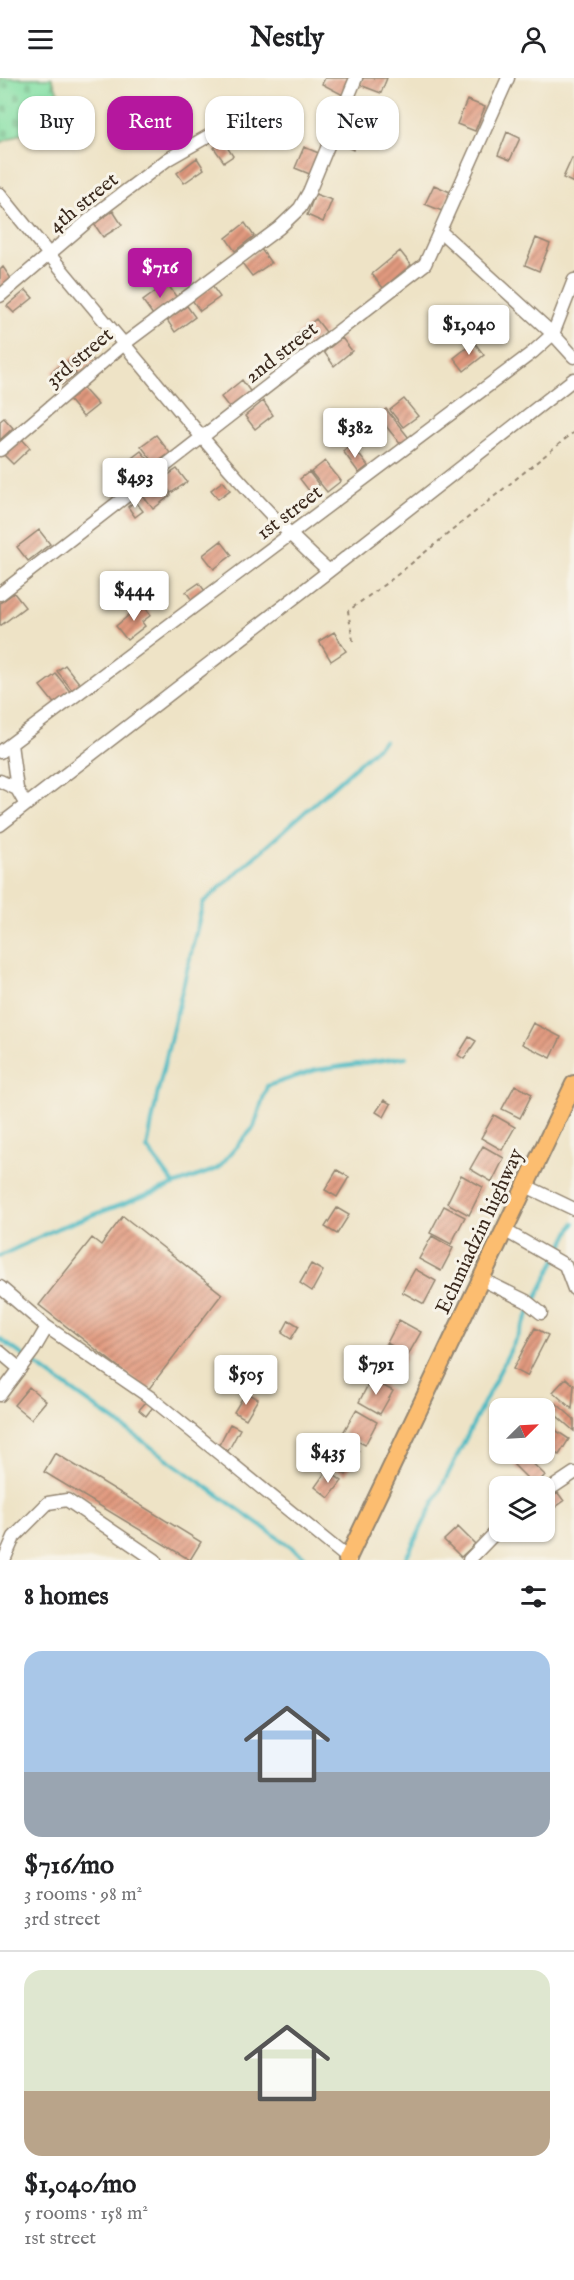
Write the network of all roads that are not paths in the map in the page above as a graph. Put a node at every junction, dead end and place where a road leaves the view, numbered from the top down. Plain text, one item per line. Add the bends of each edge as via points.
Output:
1 (356, 78) edge
2 (508, 78) edge
3 (205, 138) edge
4 (0, 194) edge
5 (440, 231) junction
6 (49, 255) junction
7 (574, 280) edge
8 (0, 296) edge
9 (553, 334) junction
10 (124, 344) junction
11 (574, 357) edge
12 (574, 379) edge
13 (202, 438) junction
14 (0, 450) edge
15 (290, 536) junction
16 (329, 572) junction
17 (0, 594) edge
18 (12, 744) junction
19 (0, 752) edge
20 (0, 781) edge
21 (17, 789) junction
22 (26, 805) junction
23 (0, 825) edge
24 (574, 1085) edge
25 (526, 1186) junction
26 (573, 1209) edge
27 (504, 1230) junction
28 (481, 1279) junction
29 (0, 1287) edge
30 (574, 1289) edge
31 (541, 1313) dead end
32 (47, 1327) junction
33 (0, 1352) edge
34 (20, 1369) junction
35 (0, 1395) edge
36 (574, 1473) edge
37 (555, 1486) edge
38 (489, 1539) edge
39 (348, 1559) edge
40 (4, 1560) edge
41 (155, 1560) edge
42 (469, 1560) edge

1 - 10 street, 3rd street via 318,174 300,208
2 - 5 street, 2nd street
3 - 6 street, 4th street via 168,159
4 - 6 street
5 - 9 street
5 - 13 street, 2nd street via 425,264
6 - 8 street, 4th street
6 - 10 street
7 - 9 street, 1st street
9 - 11 street
9 - 15 street, 1st street
10 - 13 street
10 - 14 street, 3rd street
12 - 16 street
13 - 15 street
13 - 17 street, 2nd street
15 - 16 street
15 - 18 street, 1st street
16 - 22 street
18 - 19 street, 1st street
18 - 21 street
20 - 21 street
21 - 22 street
22 - 23 street
24 - 25 main road, Echmiadzin highway
25 - 26 street
25 - 27 main road, Echmiadzin highway
27 - 28 main road, Echmiadzin highway
27 - 30 street via 565,1265
28 - 31 street
28 - 39 main road, Echmiadzin highway
29 - 32 street
32 - 34 street
32 - 39 street via 152,1398
33 - 34 street
34 - 35 street
36 - 37 street
38 - 42 street
40 - 41 street via 14,1537 48,1503 67,1500

